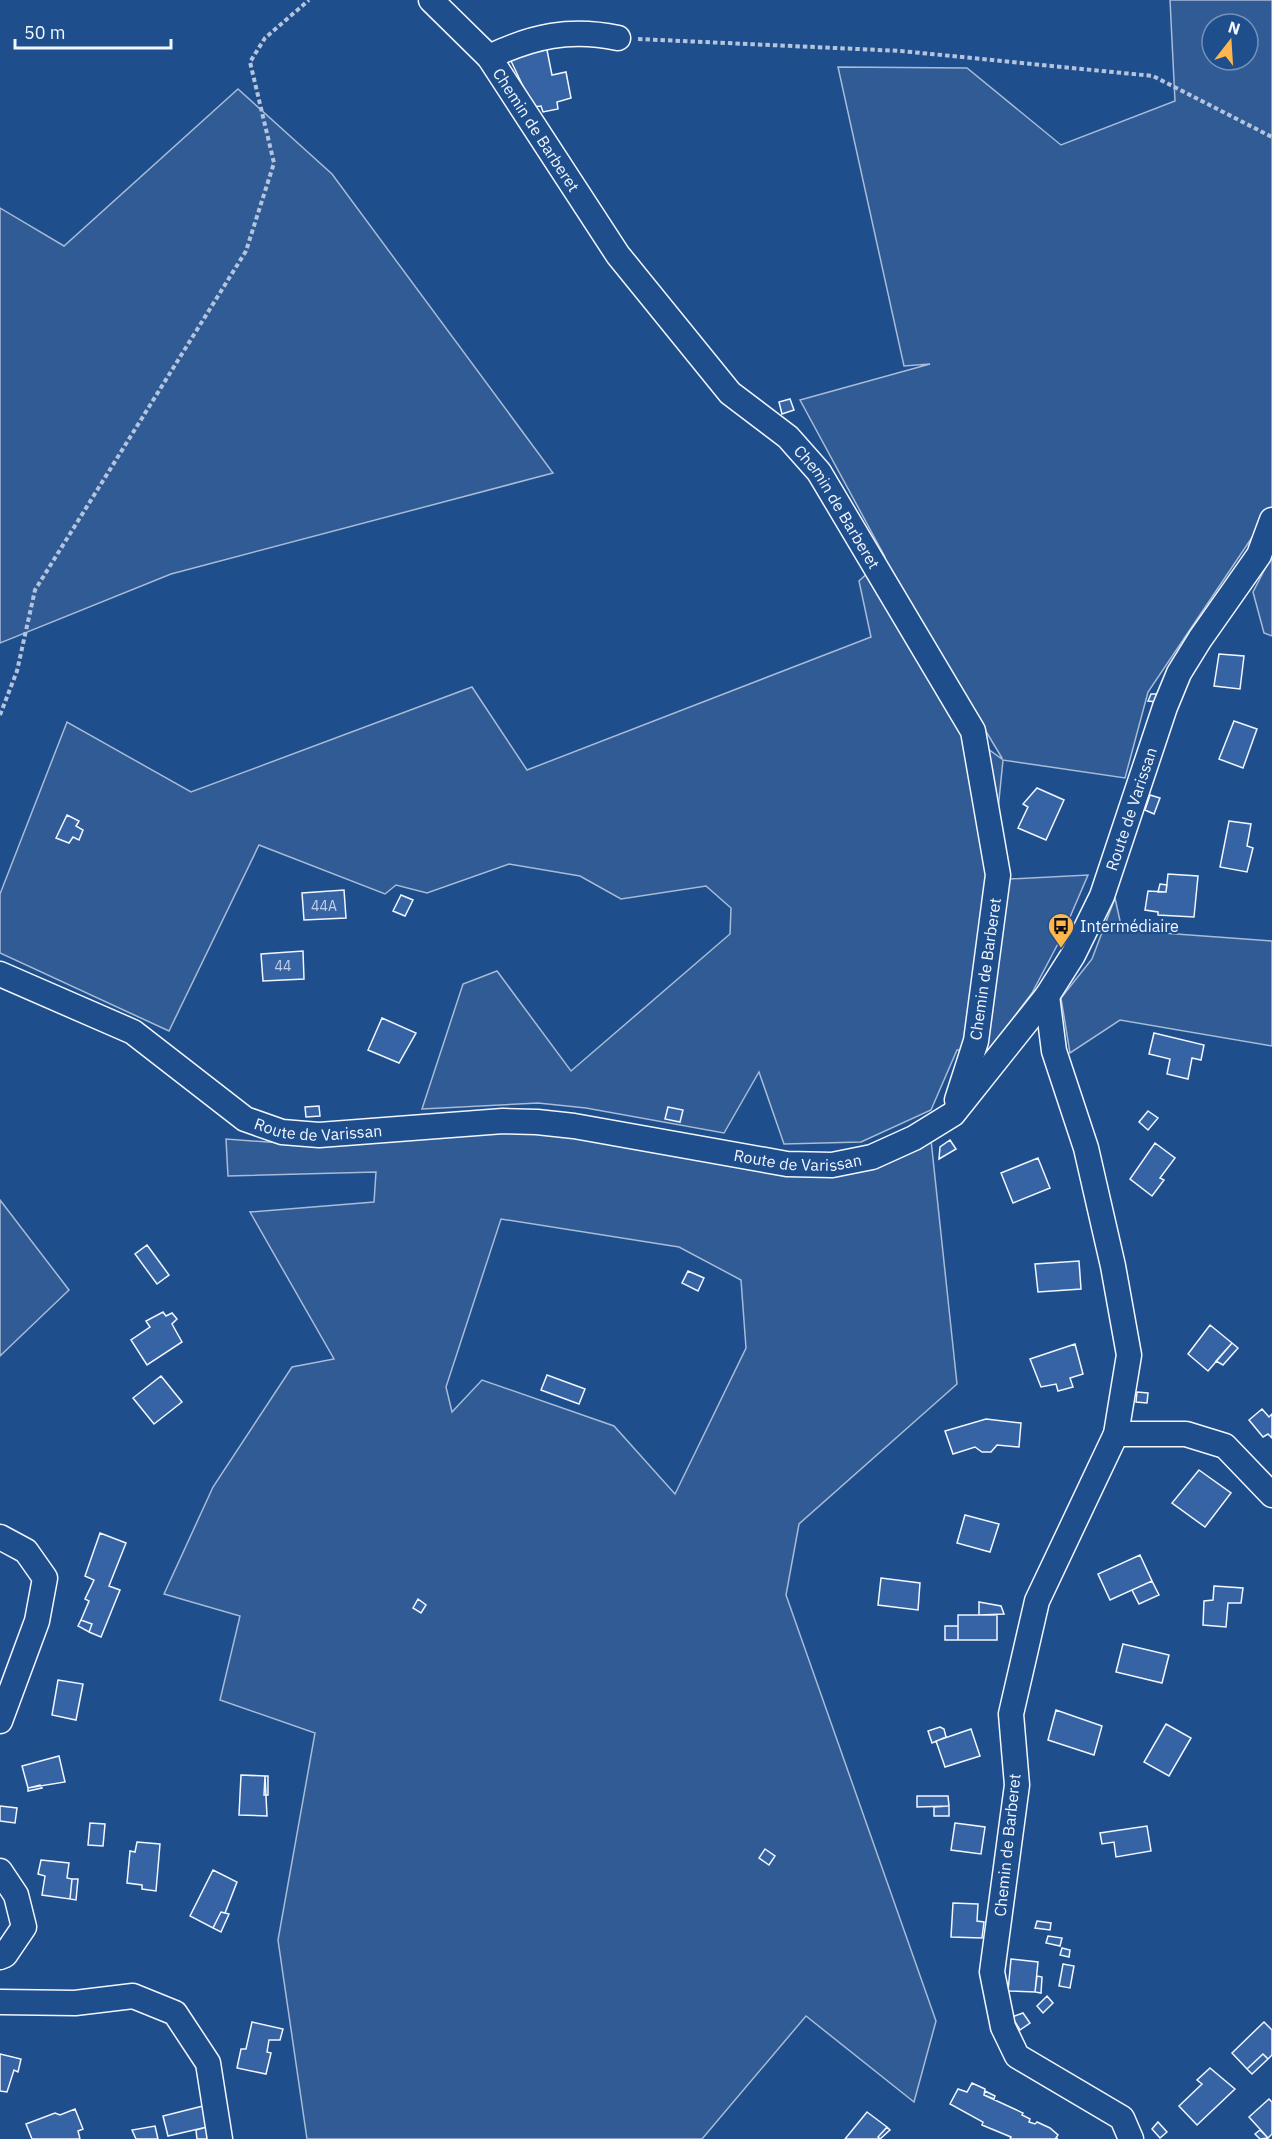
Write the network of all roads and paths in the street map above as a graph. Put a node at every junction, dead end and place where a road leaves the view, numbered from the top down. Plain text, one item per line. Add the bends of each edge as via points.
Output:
1 (309, 0) edge
2 (431, 0) edge
3 (618, 38) joint
4 (489, 57) junction
5 (1272, 137) edge
6 (1272, 520) edge
7 (0, 715) edge
8 (0, 974) edge
9 (1047, 996) junction
10 (953, 1114) junction
11 (1116, 1434) junction
12 (1272, 1496) edge
13 (0, 1538) edge
14 (0, 1721) edge
15 (0, 1871) edge
16 (0, 1957) edge
17 (0, 2002) edge
18 (220, 2139) edge
19 (1131, 2139) edge

1 - 7 path via 265,38 250,62 274,164 246,251 35,590 16,672
2 - 4 street, Chemin de Barberet
3 - 4 street via 588,32 552,35 515,44
3 - 5 path via 901,51 1153,76
4 - 10 street, Chemin de Barberet via 618,255 730,393 788,437 819,472 974,731 998,875 976,1041
6 - 9 street, Route de Varissan via 1259,555 1179,673 1102,896 1073,955
8 - 10 street, Route de Varissan via 133,1032 245,1119 282,1132 319,1135 503,1121 537,1122 787,1164 832,1165 872,1156 914,1138
9 - 10 street, Route de Varissan
9 - 11 street, Chemin de Barberet via 1054,1051 1086,1148 1129,1355
11 - 12 street via 1186,1434 1225,1446
11 - 19 street, Chemin de Barberet via 1037,1602 1011,1714 1017,1785 992,1972 1003,2027 1017,2056 1122,2118
13 - 14 street via 26,1551 45,1578 37,1621
15 - 16 street via 16,1895 24,1928
17 - 18 street via 75,2003 133,1996 175,2013 208,2062

